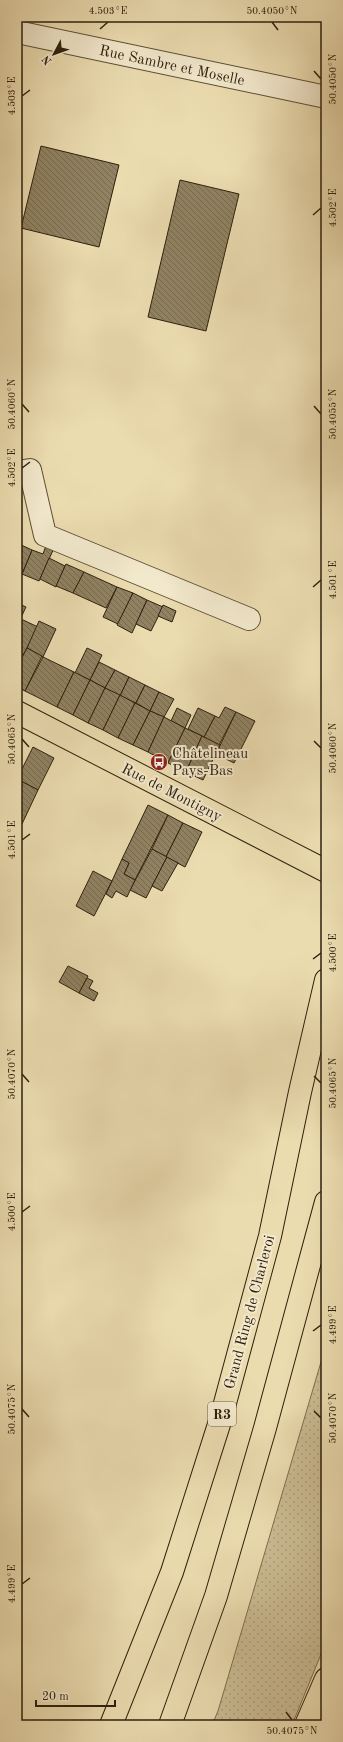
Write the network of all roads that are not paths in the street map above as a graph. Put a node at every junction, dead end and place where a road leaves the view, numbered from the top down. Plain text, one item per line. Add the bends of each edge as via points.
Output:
1 (17, 32) edge
2 (326, 97) edge
3 (17, 472) edge
4 (249, 619) dead end
5 (17, 712) edge
6 (326, 871) edge
7 (326, 980) edge
8 (326, 1202) edge
9 (326, 1679) edge
10 (110, 1725) edge
11 (170, 1725) edge
12 (306, 1725) edge

1 - 2 street, Rue Sambre et Moselle
3 - 4 street via 30,470 45,535
5 - 6 main road, Rue de Montigny
7 - 10 main road, Grand Ring de Charleroi / R3 via 270,1236 221,1418 172,1572
8 - 11 main road via 266,1428 218,1588
9 - 12 main road

